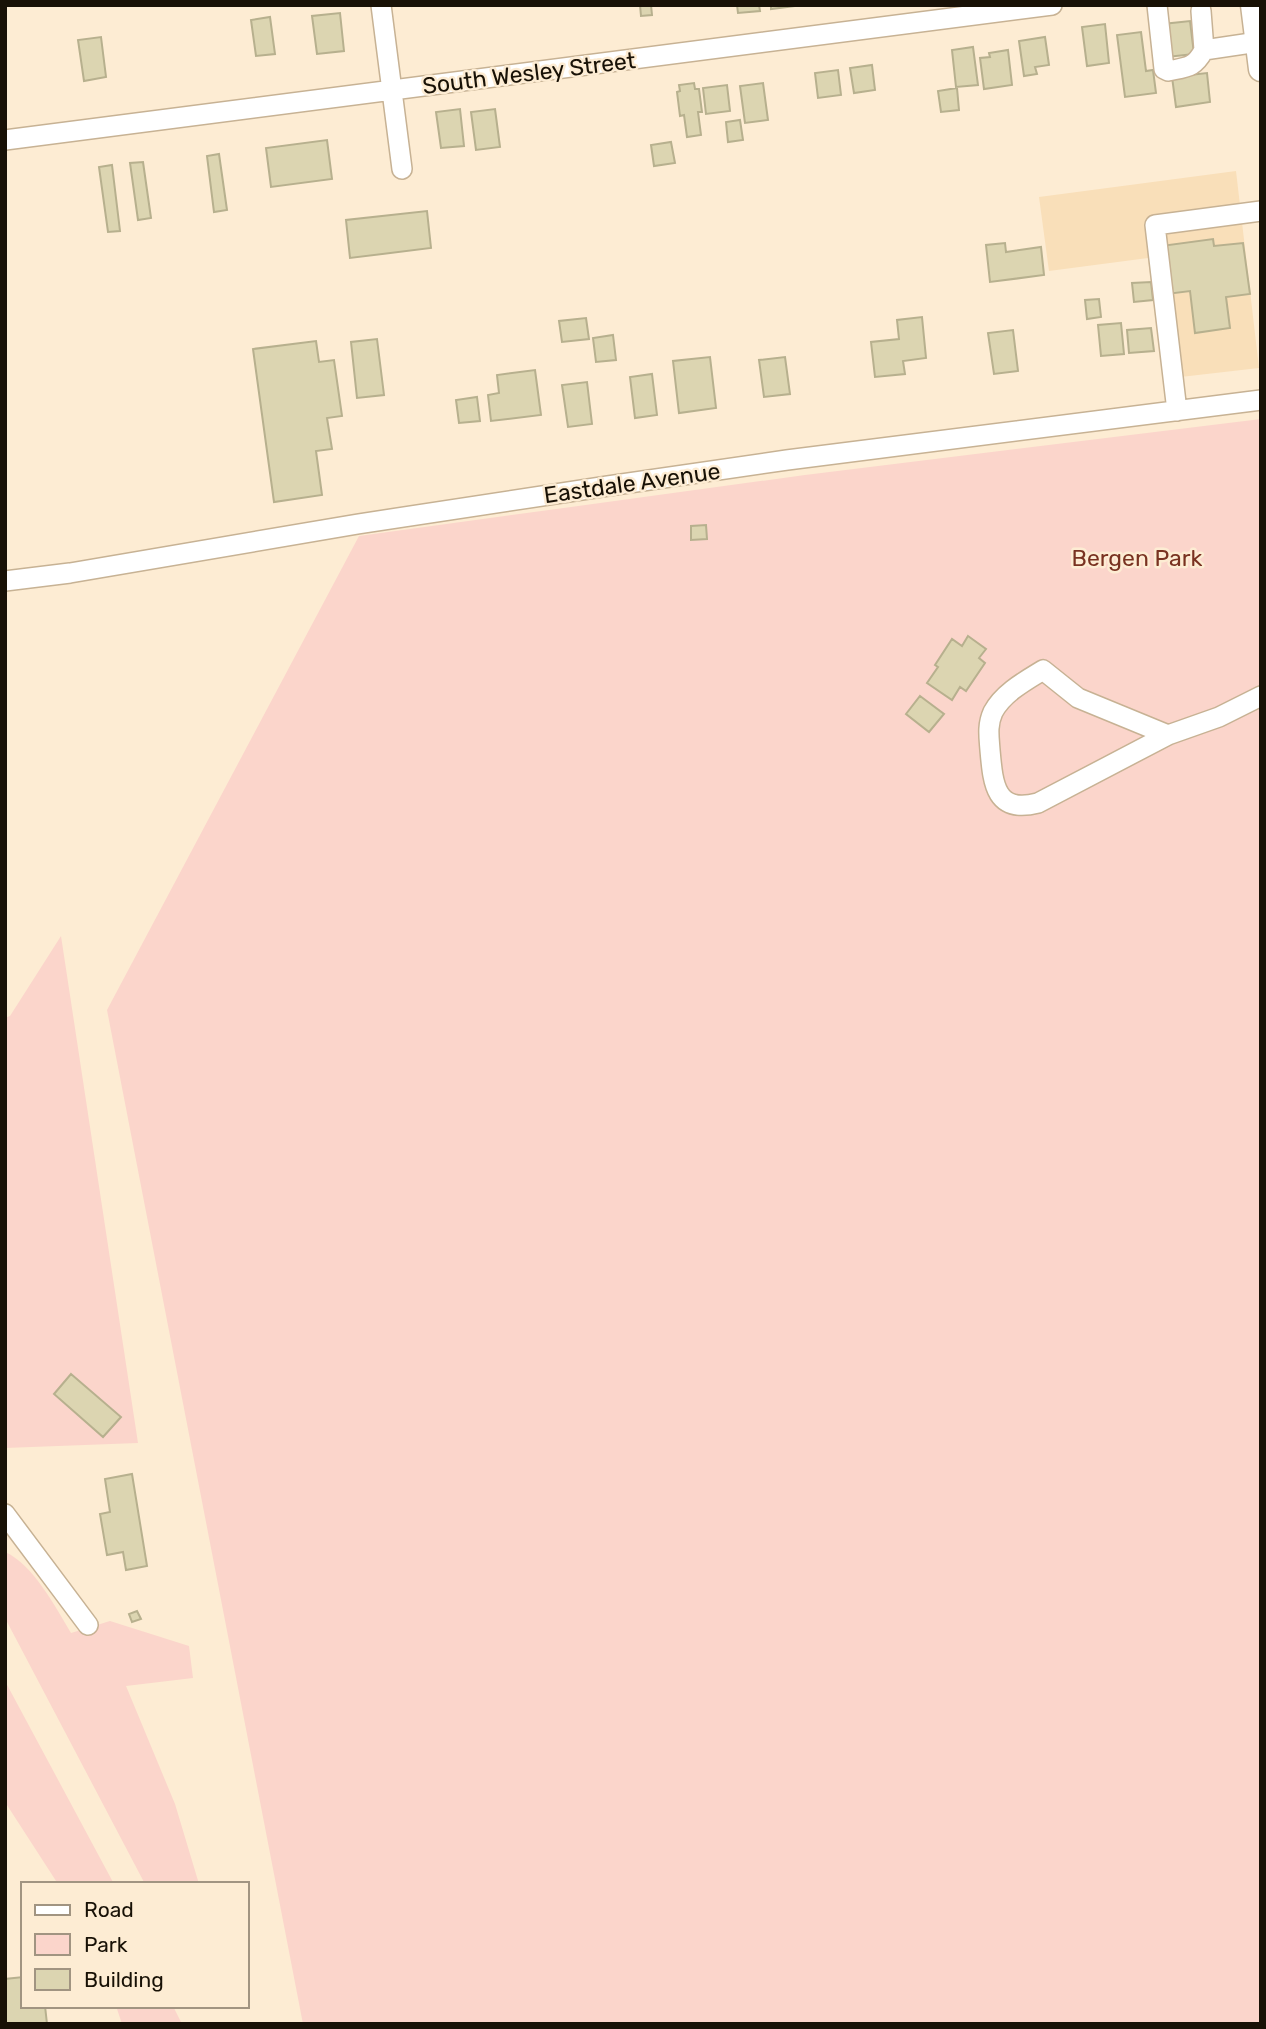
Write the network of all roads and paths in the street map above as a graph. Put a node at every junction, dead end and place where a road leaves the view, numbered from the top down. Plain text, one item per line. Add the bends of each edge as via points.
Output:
1 (381, 5) edge
2 (1052, 5) edge
3 (1157, 5) edge
4 (1253, 5) edge
5 (1201, 11) dead end
6 (1258, 42) junction
7 (1204, 50) junction
8 (1261, 69) edge
9 (391, 90) junction
10 (5, 140) edge
11 (402, 169) dead end
12 (1261, 211) edge
13 (1261, 400) edge
14 (1177, 411) junction
15 (5, 581) edge
16 (1261, 696) edge
17 (1168, 735) junction
18 (5, 1514) edge
19 (88, 1625) dead end

1 - 9 street
2 - 9 street, South Wesley Street
3 - 7 street via 1164,69 1189,67
4 - 6 main road
5 - 7 street
6 - 7 street
6 - 8 main road
9 - 10 street, South Wesley Street
9 - 11 street
12 - 14 street via 1154,225
13 - 14 street, Eastdale Avenue
14 - 15 street, Eastdale Avenue via 787,460
16 - 17 street
17 - 17 street via 1023,807 1000,795 992,778 988,728 992,713 1043,670 1078,698
18 - 19 street

